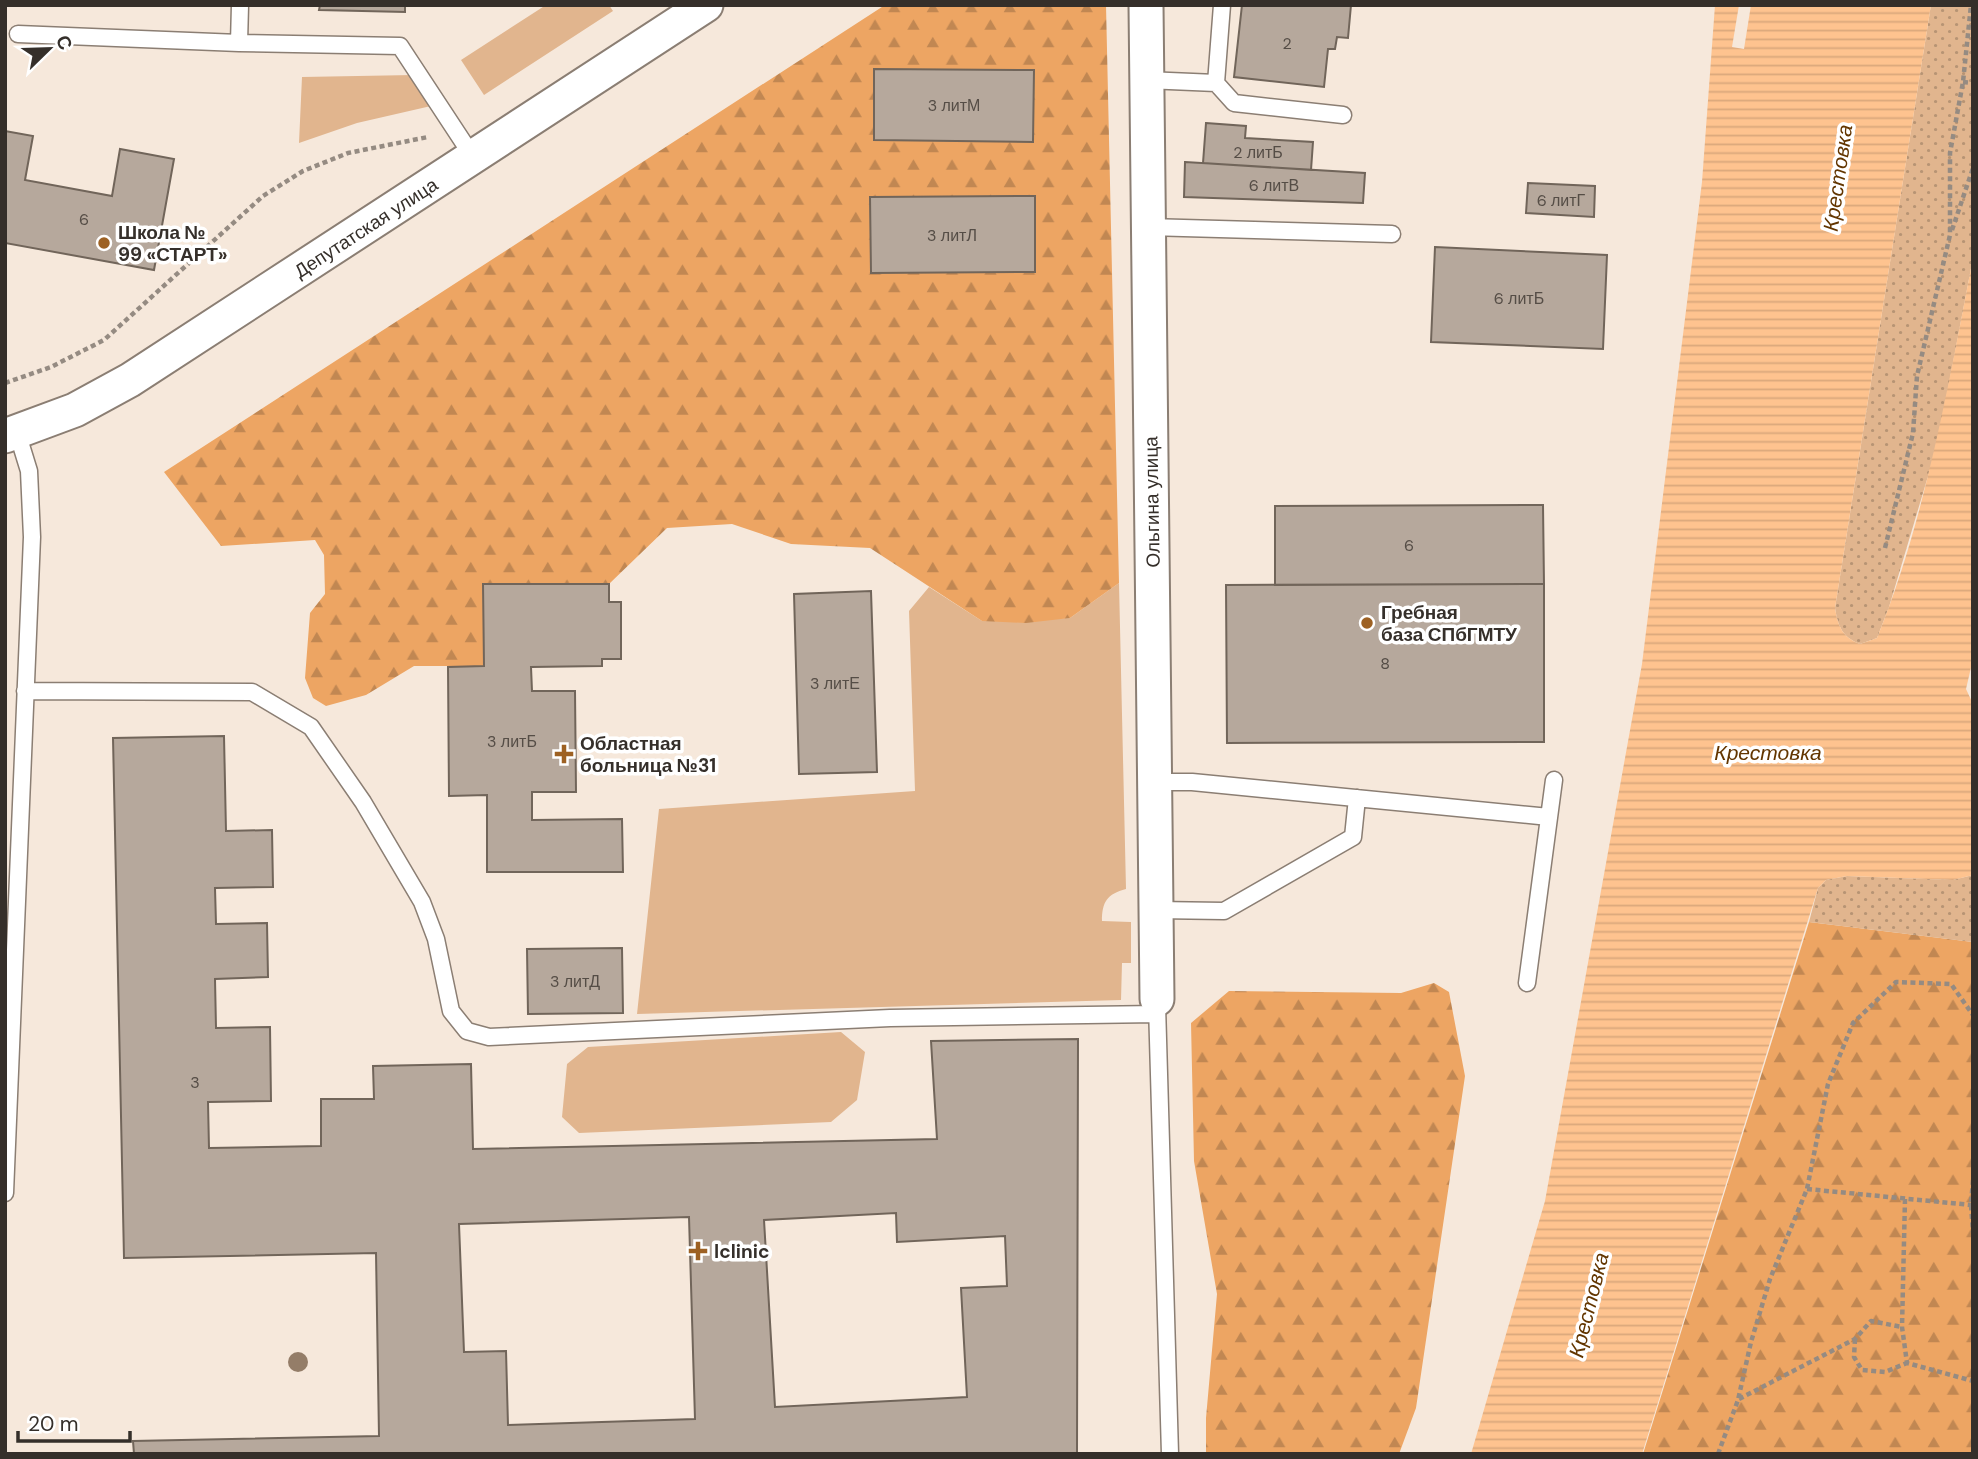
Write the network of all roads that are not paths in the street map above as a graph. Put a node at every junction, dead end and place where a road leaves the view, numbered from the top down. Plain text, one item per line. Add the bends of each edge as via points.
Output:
1 (240, 5) edge
2 (1146, 5) edge
3 (1222, 5) edge
4 (690, 9) edge
5 (18, 34) dead end
6 (239, 43) junction
7 (1146, 80) junction
8 (1216, 83) junction
9 (1343, 115) dead end
10 (465, 144) junction
11 (1148, 227) junction
12 (1392, 234) dead end
13 (11, 434) edge
14 (25, 691) junction
15 (1554, 780) dead end
16 (1155, 782) junction
17 (1357, 798) junction
18 (1549, 817) junction
19 (1157, 910) junction
20 (1527, 983) dead end
21 (1157, 1007) junction
22 (5, 1193) edge
23 (1170, 1454) edge

1 - 6 lane
2 - 7 street, Ольгина улица
3 - 8 lane
4 - 10 street, Депутатская улица
5 - 6 lane
6 - 10 lane via 400,46
7 - 8 lane
7 - 11 street, Ольгина улица
8 - 9 lane via 1234,103
10 - 13 street, Депутатская улица via 130,380 75,411
11 - 12 lane
11 - 16 street, Ольгина улица
13 - 14 lane via 29,471 32,513
14 - 21 lane via 252,692 311,727 363,802 422,902 436,939 451,1011 467,1031 489,1037
14 - 22 lane
15 - 18 lane
16 - 17 lane
16 - 19 street, Ольгина улица
17 - 18 lane
17 - 19 lane via 1353,837 1224,911
18 - 20 lane
19 - 21 street, Ольгина улица
21 - 23 lane

